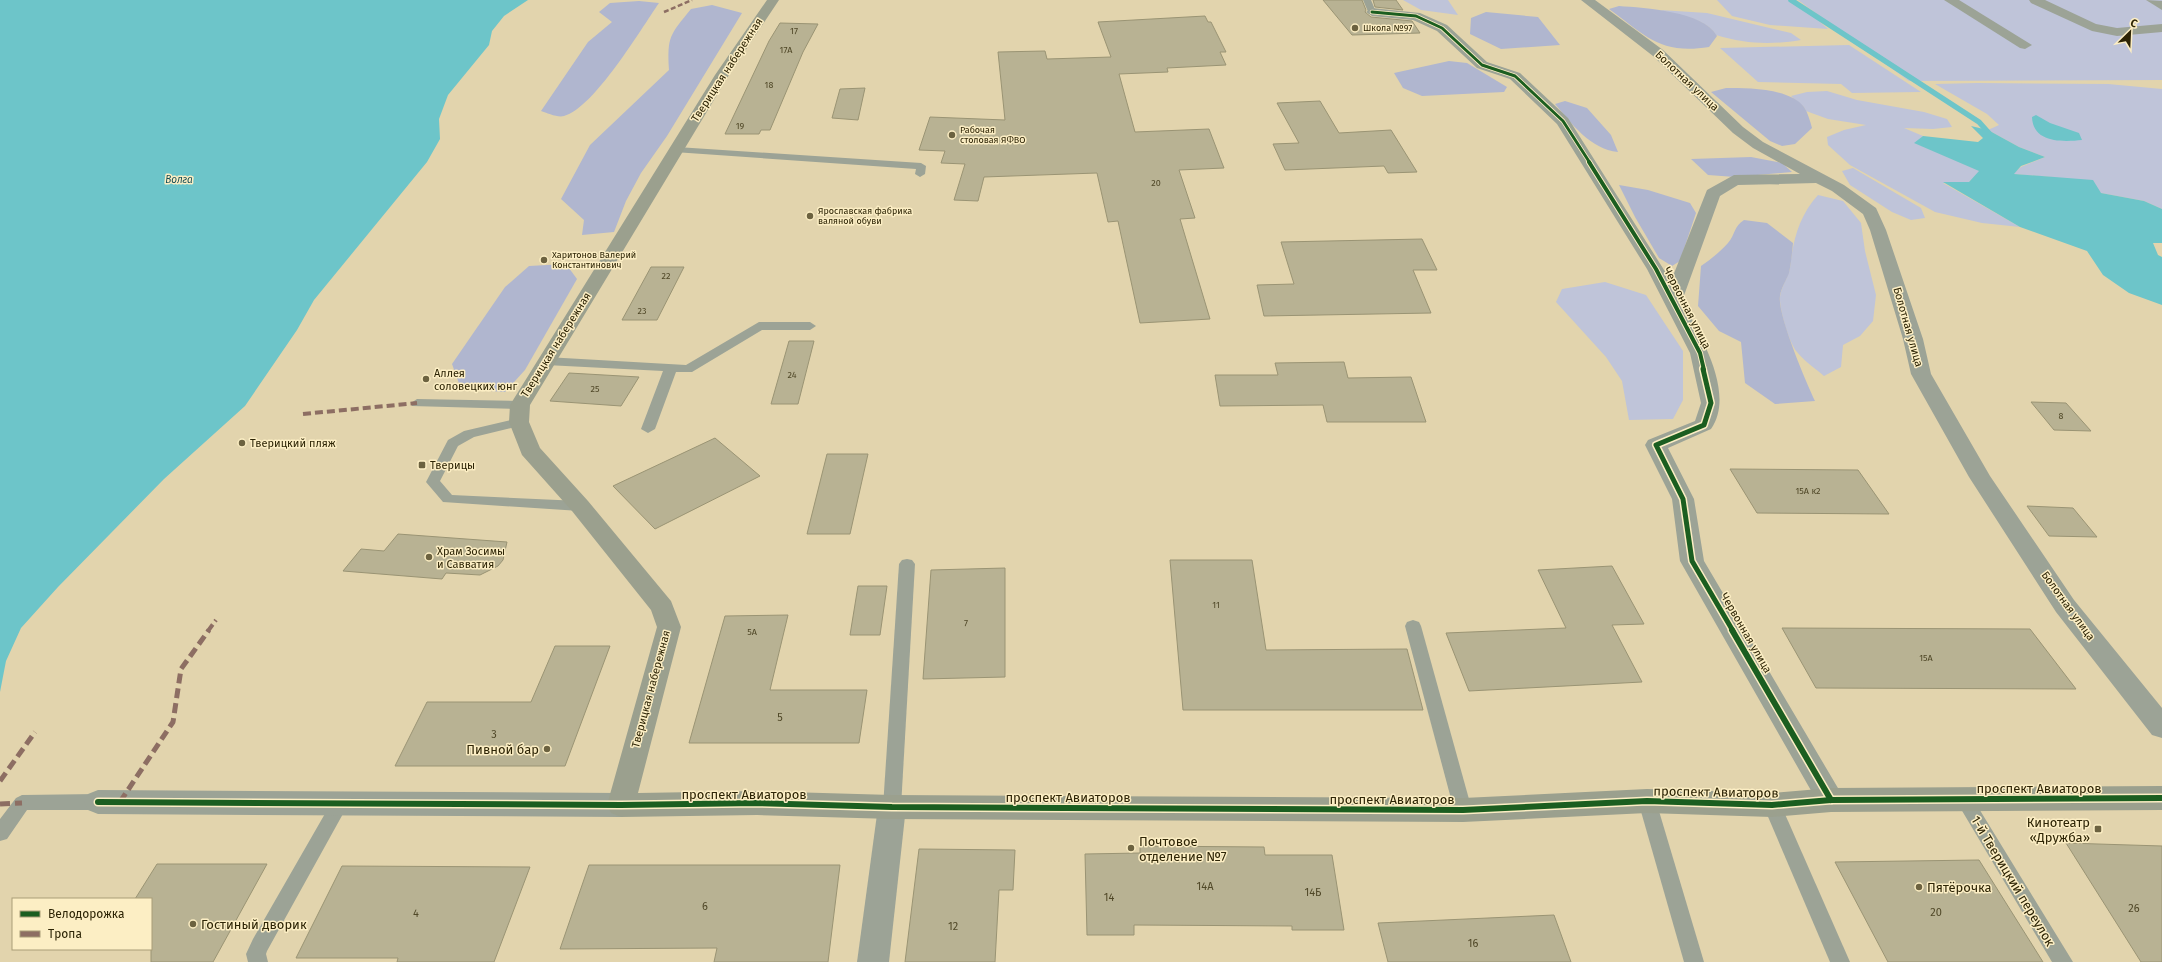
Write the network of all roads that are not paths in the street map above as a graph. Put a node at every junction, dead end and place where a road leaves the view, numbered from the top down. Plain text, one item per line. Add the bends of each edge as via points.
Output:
1 (773, 0) edge
2 (1587, 0) edge
3 (1950, 0) edge
4 (2035, 0) edge
5 (2152, 0) edge
6 (1370, 6) edge
7 (2162, 6) edge
8 (2162, 28) edge
9 (2025, 45) dead end
10 (677, 150) junction
11 (920, 174) dead end
12 (1820, 178) junction
13 (1673, 301) junction
14 (810, 326) dead end
15 (546, 361) junction
16 (671, 368) junction
17 (417, 403) dead end
18 (519, 413) junction
19 (648, 429) dead end
20 (580, 506) junction
21 (907, 564) dead end
22 (1414, 626) dead end
23 (2162, 727) edge
24 (2162, 798) edge
25 (1964, 799) junction
26 (1831, 800) junction
27 (1647, 801) junction
28 (98, 802) joint
29 (340, 803) junction
30 (621, 805) junction
31 (1772, 805) junction
32 (892, 807) junction
33 (1463, 810) junction
34 (0, 833) edge
35 (258, 962) edge
36 (873, 962) edge
37 (1694, 962) edge
38 (1840, 962) edge
39 (2063, 962) edge

1 - 10 street, Тверицкая набережная via 722,75
2 - 12 street, Болотная улица via 1658,53 1738,130 1758,145
3 - 9 street
4 - 8 street via 2092,27 2117,32
5 - 7 street
6 - 13 street, Червонная улица via 1416,16 1442,28 1482,65 1514,76 1563,121 1656,269
10 - 11 lane via 921,166
10 - 15 street, Тверицкая набережная
12 - 13 street via 1734,180 1714,193
12 - 23 street, Болотная улица via 1870,212 1913,339 1921,374 1980,477 2065,606
13 - 26 street, Червонная улица via 1700,353 1711,403 1704,425 1656,445 1683,499 1692,561
14 - 16 lane via 759,326 688,369
15 - 16 lane
15 - 18 street, Тверицкая набережная
16 - 19 lane
17 - 18 lane
18 - 20 street, Тверицкая набережная via 530,450
18 - 20 lane via 452,443 433,482 448,499
20 - 30 street, Тверицкая набережная via 662,607 669,627
21 - 32 lane
22 - 33 lane
24 - 25 street, проспект Авиаторов
25 - 26 street, проспект Авиаторов
25 - 39 lane, 1-й Тверицкий переулок
26 - 31 street, проспект Авиаторов
27 - 31 street, проспект Авиаторов
27 - 33 street, проспект Авиаторов
27 - 37 lane
28 - 29 street
28 - 34 lane via 22,803
29 - 30 street
29 - 35 lane via 260,945 256,954
30 - 32 street, проспект Авиаторов via 757,803
31 - 38 lane
32 - 33 street, проспект Авиаторов
32 - 36 street

